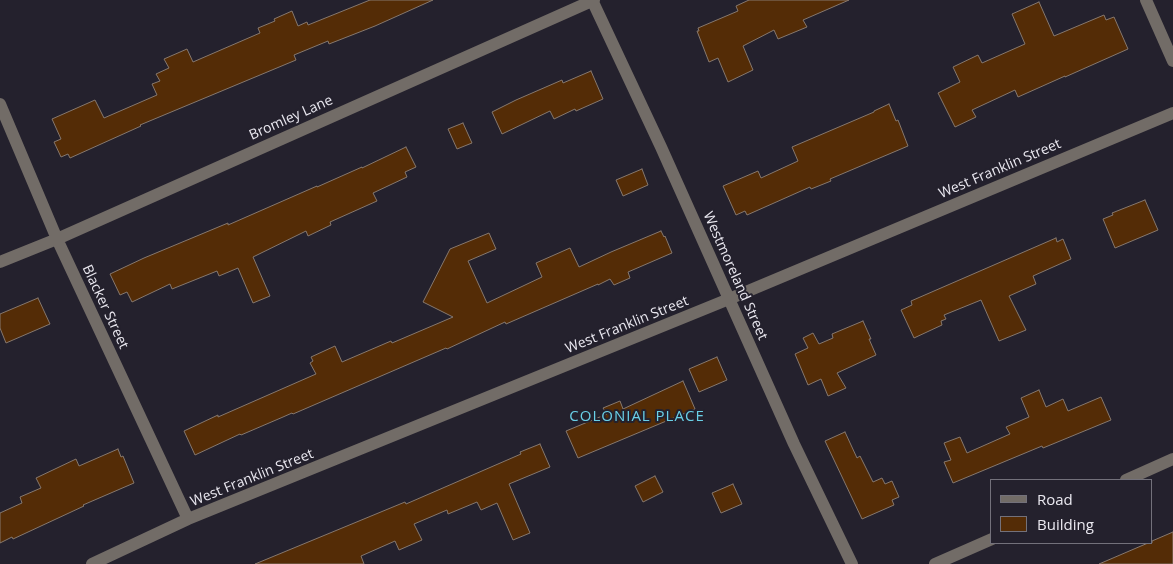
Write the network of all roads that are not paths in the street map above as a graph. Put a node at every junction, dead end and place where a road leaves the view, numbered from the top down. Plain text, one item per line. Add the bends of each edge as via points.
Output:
1 (593, 0) edge
2 (1146, 0) edge
3 (1173, 61) edge
4 (0, 104) edge
5 (1173, 113) edge
6 (56, 239) junction
7 (0, 262) edge
8 (729, 300) junction
9 (1173, 459) edge
10 (1128, 479) edge
11 (188, 520) junction
12 (990, 540) edge
13 (92, 564) edge
14 (852, 564) edge
15 (935, 564) edge

1 - 6 street, Bromley Lane
1 - 8 street, Westmoreland Street
2 - 3 street
4 - 6 street, Blacker Street
5 - 8 street, West Franklin Street
6 - 7 street, Bromley Lane
6 - 11 street, Blacker Street
8 - 11 street, West Franklin Street
8 - 14 street, Westmoreland Street
9 - 10 street
11 - 13 street, West Franklin Street
12 - 15 street

